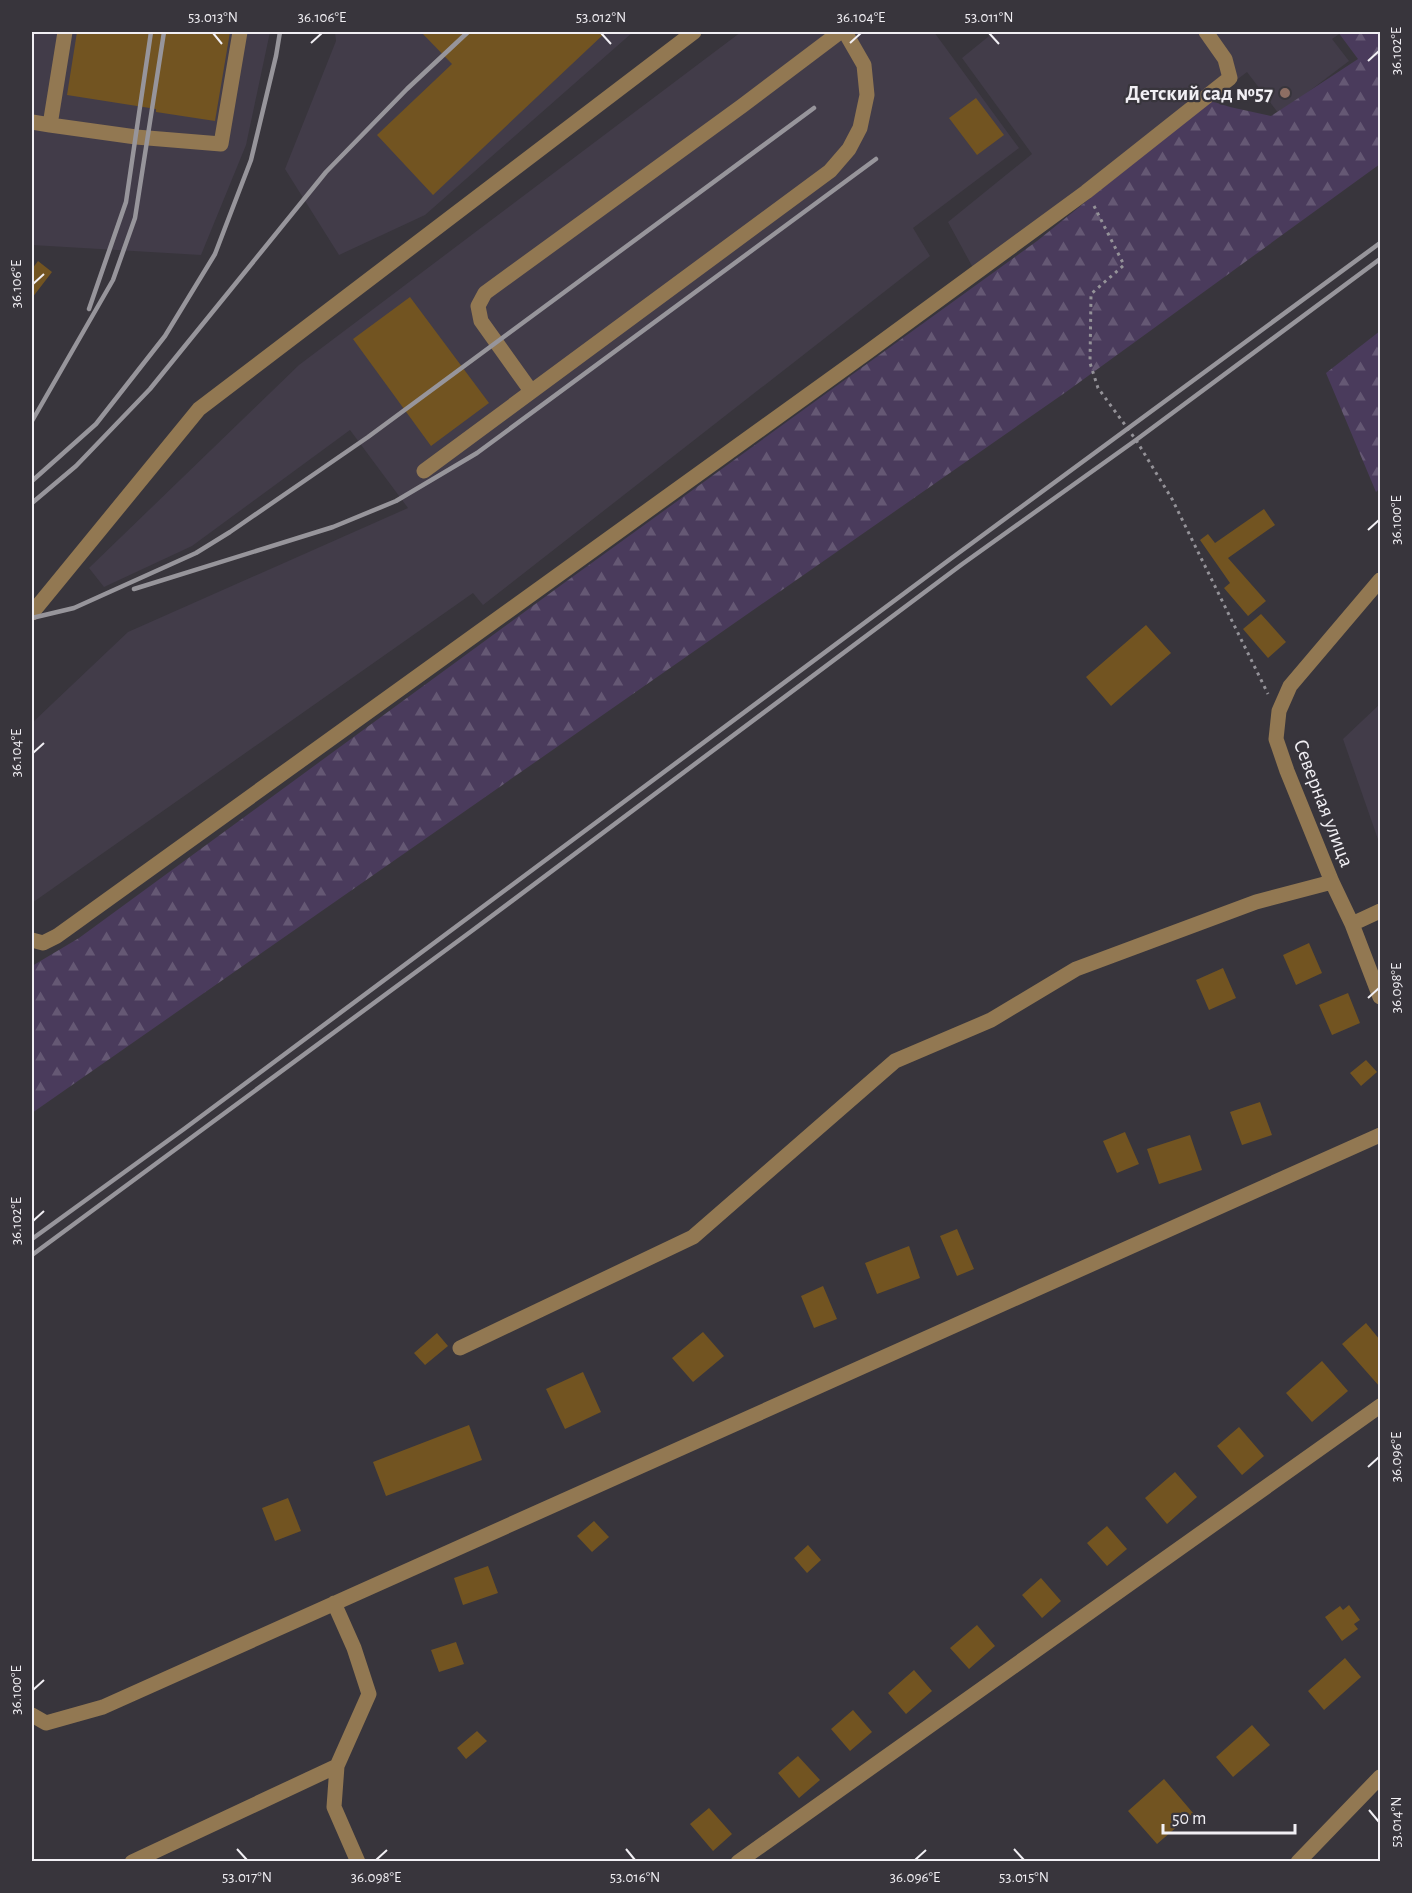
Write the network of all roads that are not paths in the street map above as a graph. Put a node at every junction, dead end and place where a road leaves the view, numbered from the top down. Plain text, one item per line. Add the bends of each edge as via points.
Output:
1 (65, 32) edge
2 (240, 32) edge
3 (694, 32) edge
4 (840, 32) edge
5 (845, 32) edge
6 (1206, 32) edge
7 (32, 122) edge
8 (50, 125) junction
9 (531, 391) junction
10 (424, 471) dead end
11 (1380, 580) edge
12 (32, 613) edge
13 (1332, 882) junction
14 (1380, 911) edge
15 (1352, 924) junction
16 (32, 940) edge
17 (1380, 997) edge
18 (1380, 1135) edge
19 (460, 1348) dead end
20 (1380, 1406) edge
21 (334, 1603) junction
22 (32, 1715) edge
23 (337, 1766) junction
24 (1380, 1778) edge
25 (132, 1862) edge
26 (358, 1862) edge
27 (738, 1862) edge
28 (1298, 1862) edge

1 - 8 street
2 - 8 street via 221,144
3 - 12 street via 199,409
4 - 9 street via 485,293 478,306 481,321
5 - 9 street via 864,64 867,95 860,128 830,171
6 - 16 street via 1225,59 1230,78 1086,192 57,936 44,943
7 - 8 street
9 - 10 street
11 - 13 street, Северная улица via 1290,686 1279,711 1276,739
13 - 15 street, Северная улица
13 - 19 street via 1256,902 1076,969 991,1020 895,1061 693,1237
14 - 15 street
15 - 17 street, Северная улица
18 - 21 street
20 - 27 street
21 - 22 street via 103,1707 46,1723
21 - 23 street via 369,1694
23 - 25 street
23 - 26 street via 334,1808
24 - 28 street

